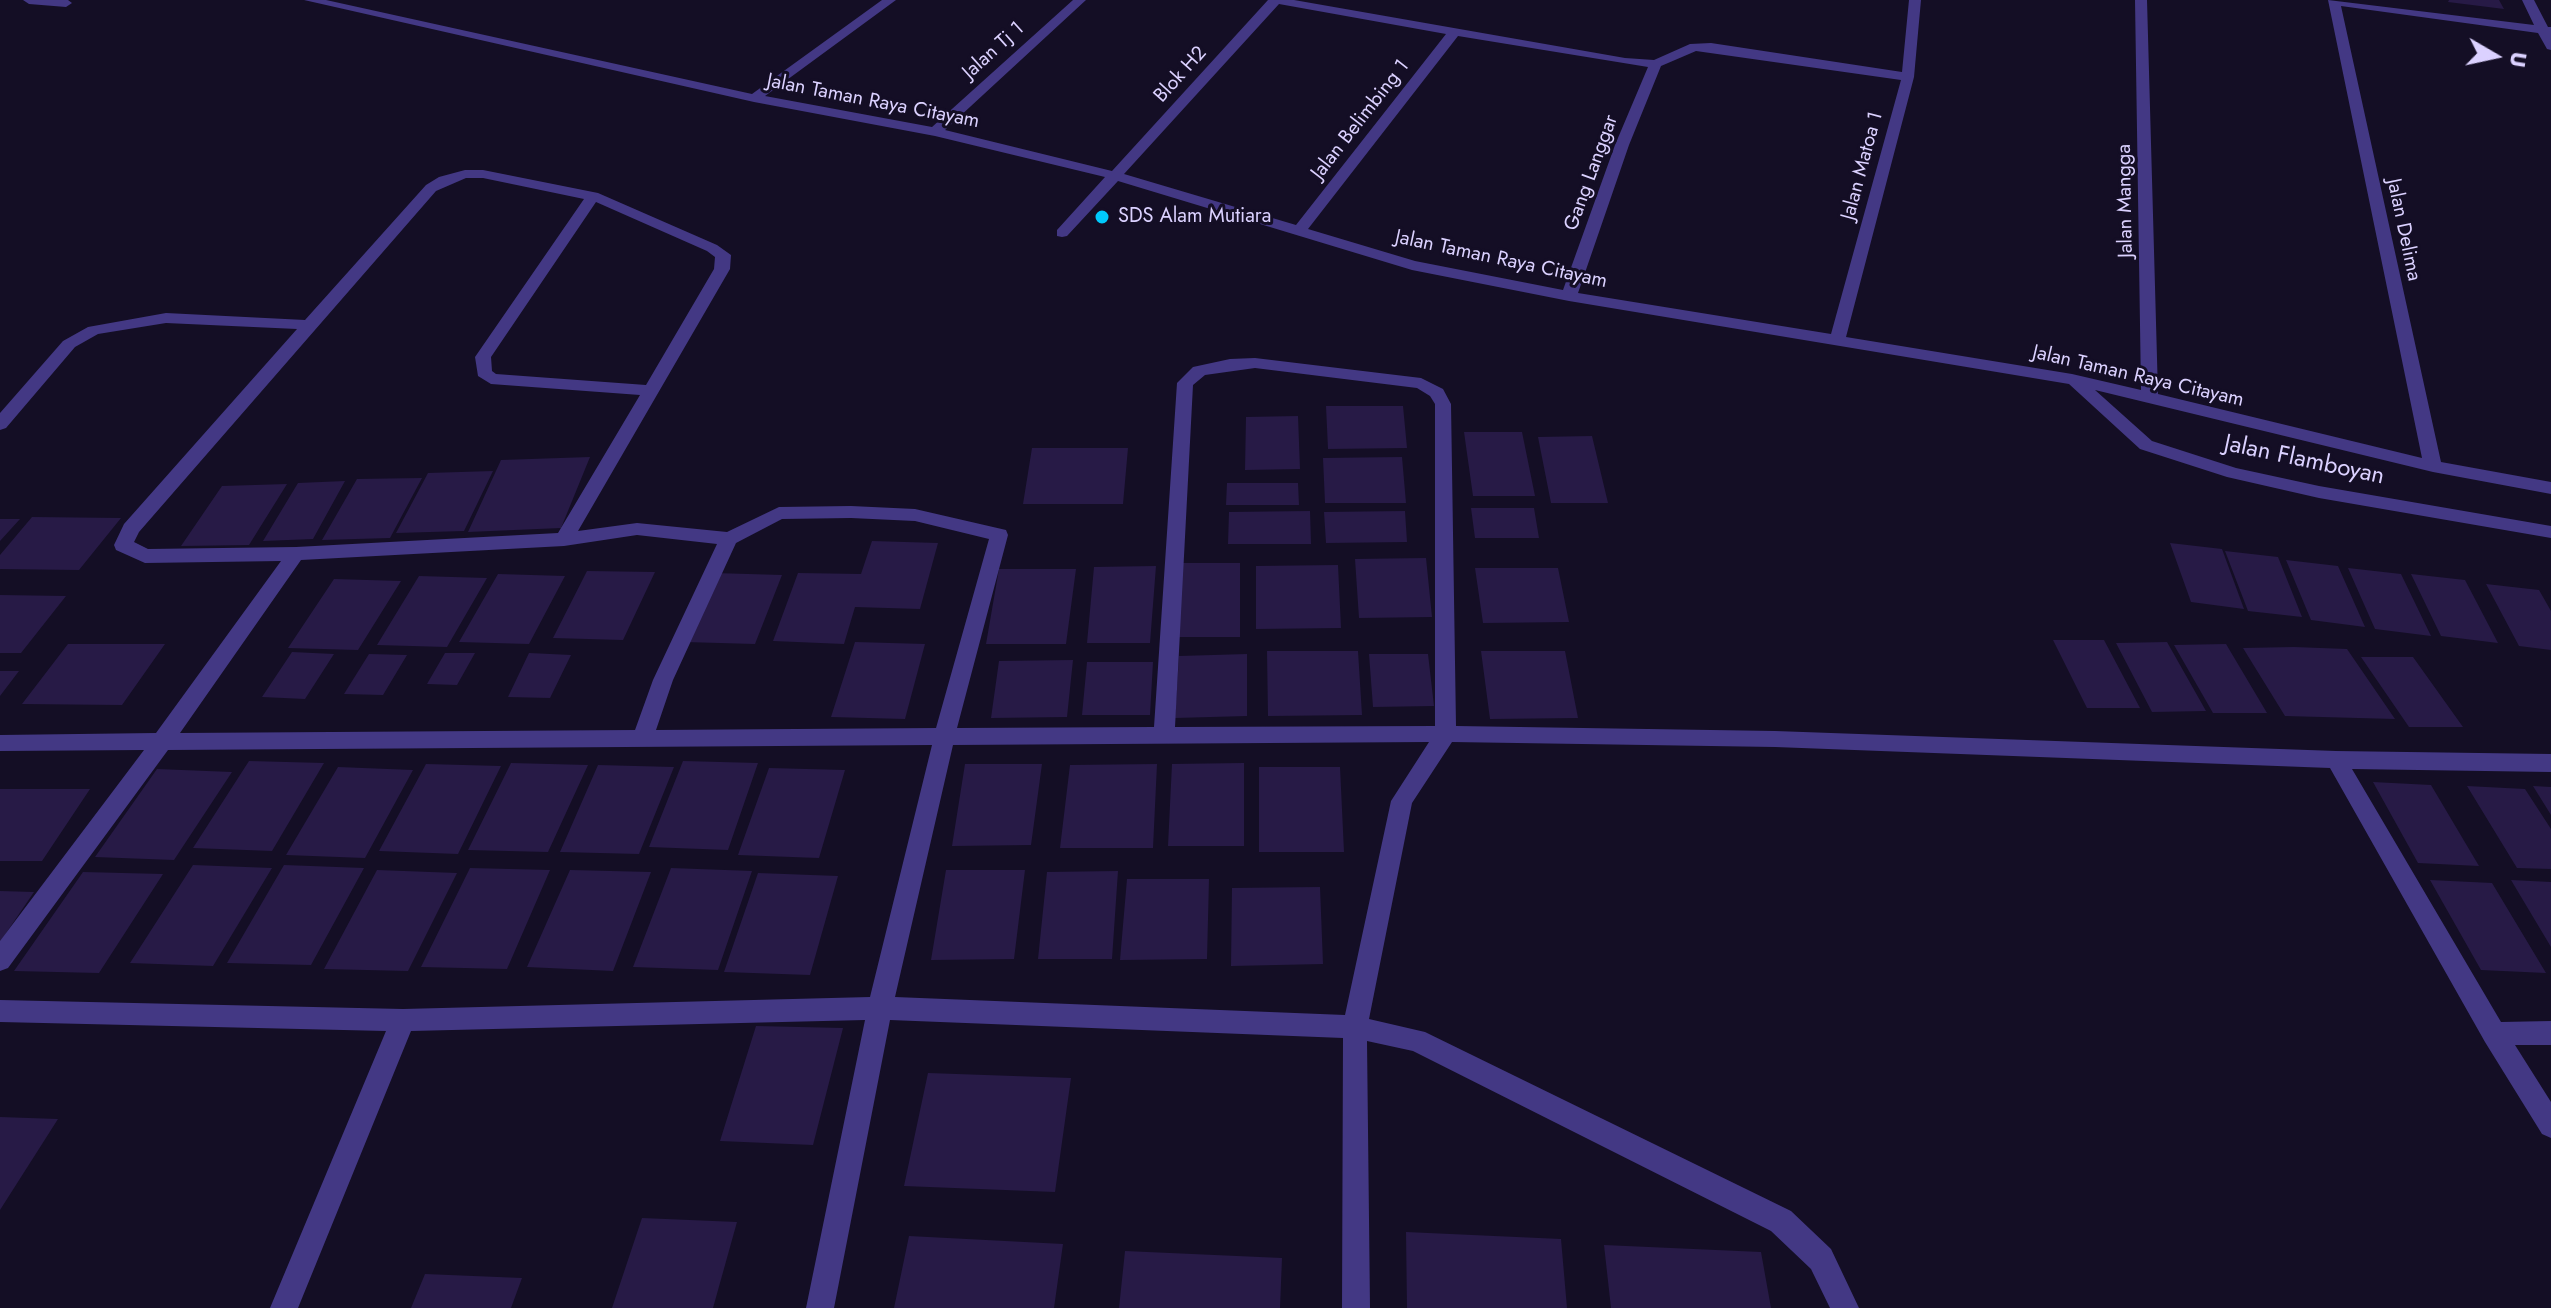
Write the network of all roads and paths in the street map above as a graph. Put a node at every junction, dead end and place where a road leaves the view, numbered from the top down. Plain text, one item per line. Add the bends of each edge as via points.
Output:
1 (29, 0) edge
2 (310, 0) edge
3 (890, 0) edge
4 (1080, 0) edge
5 (1275, 0) edge
6 (1915, 0) edge
7 (2141, 0) edge
8 (2528, 0) edge
9 (2334, 1) edge
10 (66, 3) dead end
11 (2547, 30) edge
12 (1453, 34) junction
13 (2551, 46) edge
14 (1656, 64) junction
15 (1908, 77) junction
16 (754, 98) junction
17 (935, 132) junction
18 (1117, 176) junction
19 (593, 196) junction
20 (1300, 230) junction
21 (1062, 233) dead end
22 (1569, 296) junction
23 (309, 325) junction
24 (1837, 340) junction
25 (2072, 379) junction
26 (650, 391) junction
27 (2150, 400) junction
28 (0, 424) edge
29 (2433, 466) junction
30 (2551, 488) edge
31 (2551, 532) edge
32 (564, 539) junction
33 (729, 539) junction
34 (296, 554) junction
35 (1446, 734) junction
36 (1164, 736) junction
37 (642, 738) junction
38 (944, 738) junction
39 (0, 743) edge
40 (161, 743) junction
41 (2336, 760) junction
42 (2551, 763) edge
43 (0, 960) edge
44 (880, 1008) junction
45 (0, 1011) edge
46 (403, 1020) junction
47 (1355, 1027) junction
48 (2551, 1033) edge
49 (2494, 1034) junction
50 (2551, 1125) edge
51 (284, 1308) edge
52 (820, 1308) edge
53 (1356, 1308) edge
54 (1845, 1308) edge

1 - 10 street
2 - 16 street, Jalan Taman Raya Citayam
3 - 16 street
4 - 17 street, Jalan Tj 1
5 - 12 street
5 - 18 street, Blok H2
6 - 15 street, Jalan Matoa 1
7 - 27 street, Jalan Mangga
8 - 11 street
9 - 11 street
9 - 29 street, Jalan Delima
11 - 13 street
12 - 14 street
12 - 20 street, Jalan Belimbing 1
14 - 15 street via 1694,47 1711,47
14 - 22 street, Gang Langgar
15 - 24 street, Jalan Matoa 1
16 - 17 street, Jalan Taman Raya Citayam
17 - 18 street, Jalan Taman Raya Citayam
18 - 20 street, Jalan Taman Raya Citayam
18 - 21 street, Blok H2
19 - 23 street via 483,174 444,180 431,188
19 - 26 street via 723,255 722,269
19 - 26 street via 483,357 484,372 491,379
20 - 22 street, Jalan Taman Raya Citayam via 1412,265
22 - 24 street, Jalan Taman Raya Citayam
23 - 28 street via 166,318 94,330 69,344
23 - 34 street via 131,529 123,545 145,556
24 - 25 street, Jalan Taman Raya Citayam
25 - 27 street, Jalan Taman Raya Citayam
25 - 31 street, Jalan Flamboyan via 2146,445 2208,466 2319,492
26 - 32 street
27 - 29 street, Jalan Taman Raya Citayam
29 - 30 street, Jalan Taman Raya Citayam
32 - 33 street via 637,529
32 - 34 street
33 - 37 street
33 - 38 street via 779,513 915,515 999,535
34 - 40 street
35 - 36 street
35 - 36 street via 1443,404 1421,383 1255,363 1199,371 1185,383
35 - 41 street via 1791,740
35 - 47 street via 1402,801
36 - 38 street
37 - 38 street
37 - 40 street
38 - 44 street
39 - 40 street
40 - 43 street
41 - 42 street
41 - 49 street
44 - 46 street
44 - 47 street
44 - 52 street
45 - 46 street
46 - 51 street
47 - 53 street
47 - 54 street via 1416,1040 1781,1221 1821,1259
48 - 49 street
49 - 50 street

